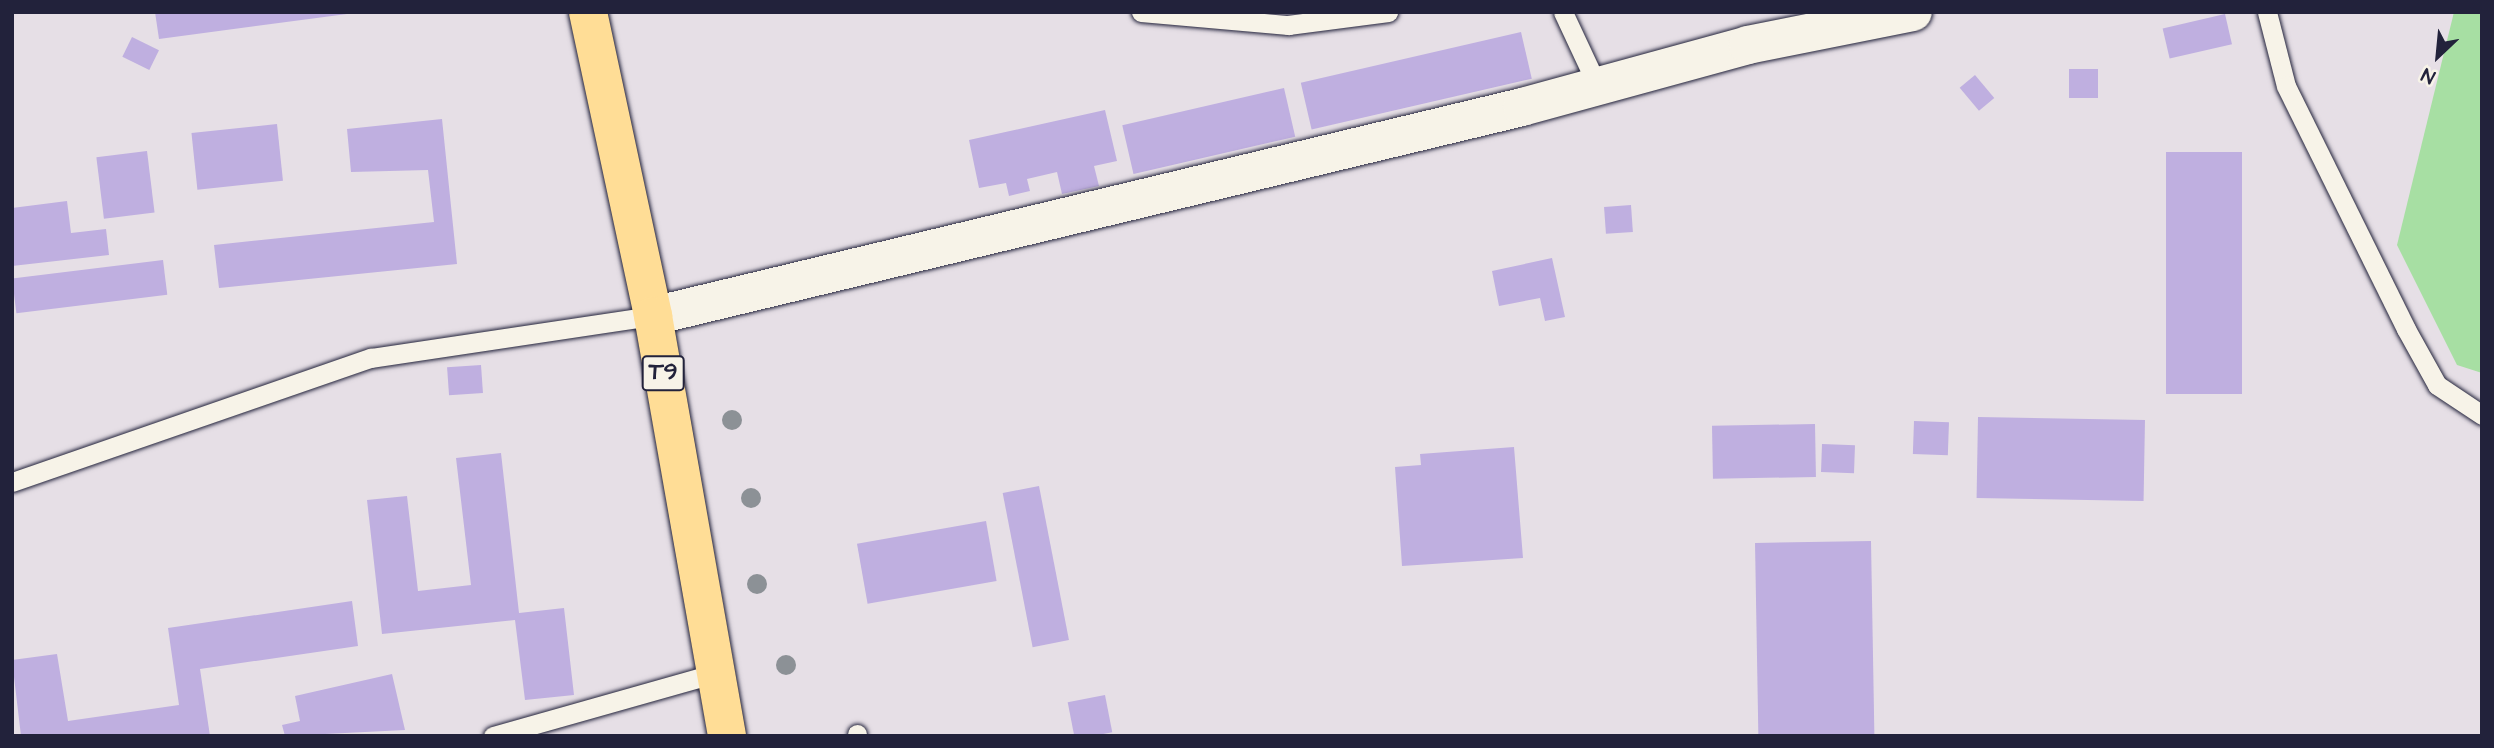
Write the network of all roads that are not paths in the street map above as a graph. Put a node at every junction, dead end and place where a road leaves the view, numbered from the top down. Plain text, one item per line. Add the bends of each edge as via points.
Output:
1 (588, 12) edge
2 (1141, 12) edge
3 (1388, 12) edge
4 (1563, 12) edge
5 (1913, 12) edge
6 (2267, 12) edge
7 (1597, 85) junction
8 (653, 316) junction
9 (2482, 415) edge
10 (12, 482) edge
11 (715, 673) junction
12 (493, 736) edge
13 (727, 736) edge

1 - 8 highway, T9
2 - 3 lane via 1288,25
4 - 7 lane
5 - 7 street
6 - 9 lane via 2286,86 2406,329 2437,384
7 - 8 street
8 - 10 lane via 371,358
8 - 11 highway, T9
11 - 12 lane
11 - 13 highway, T9

